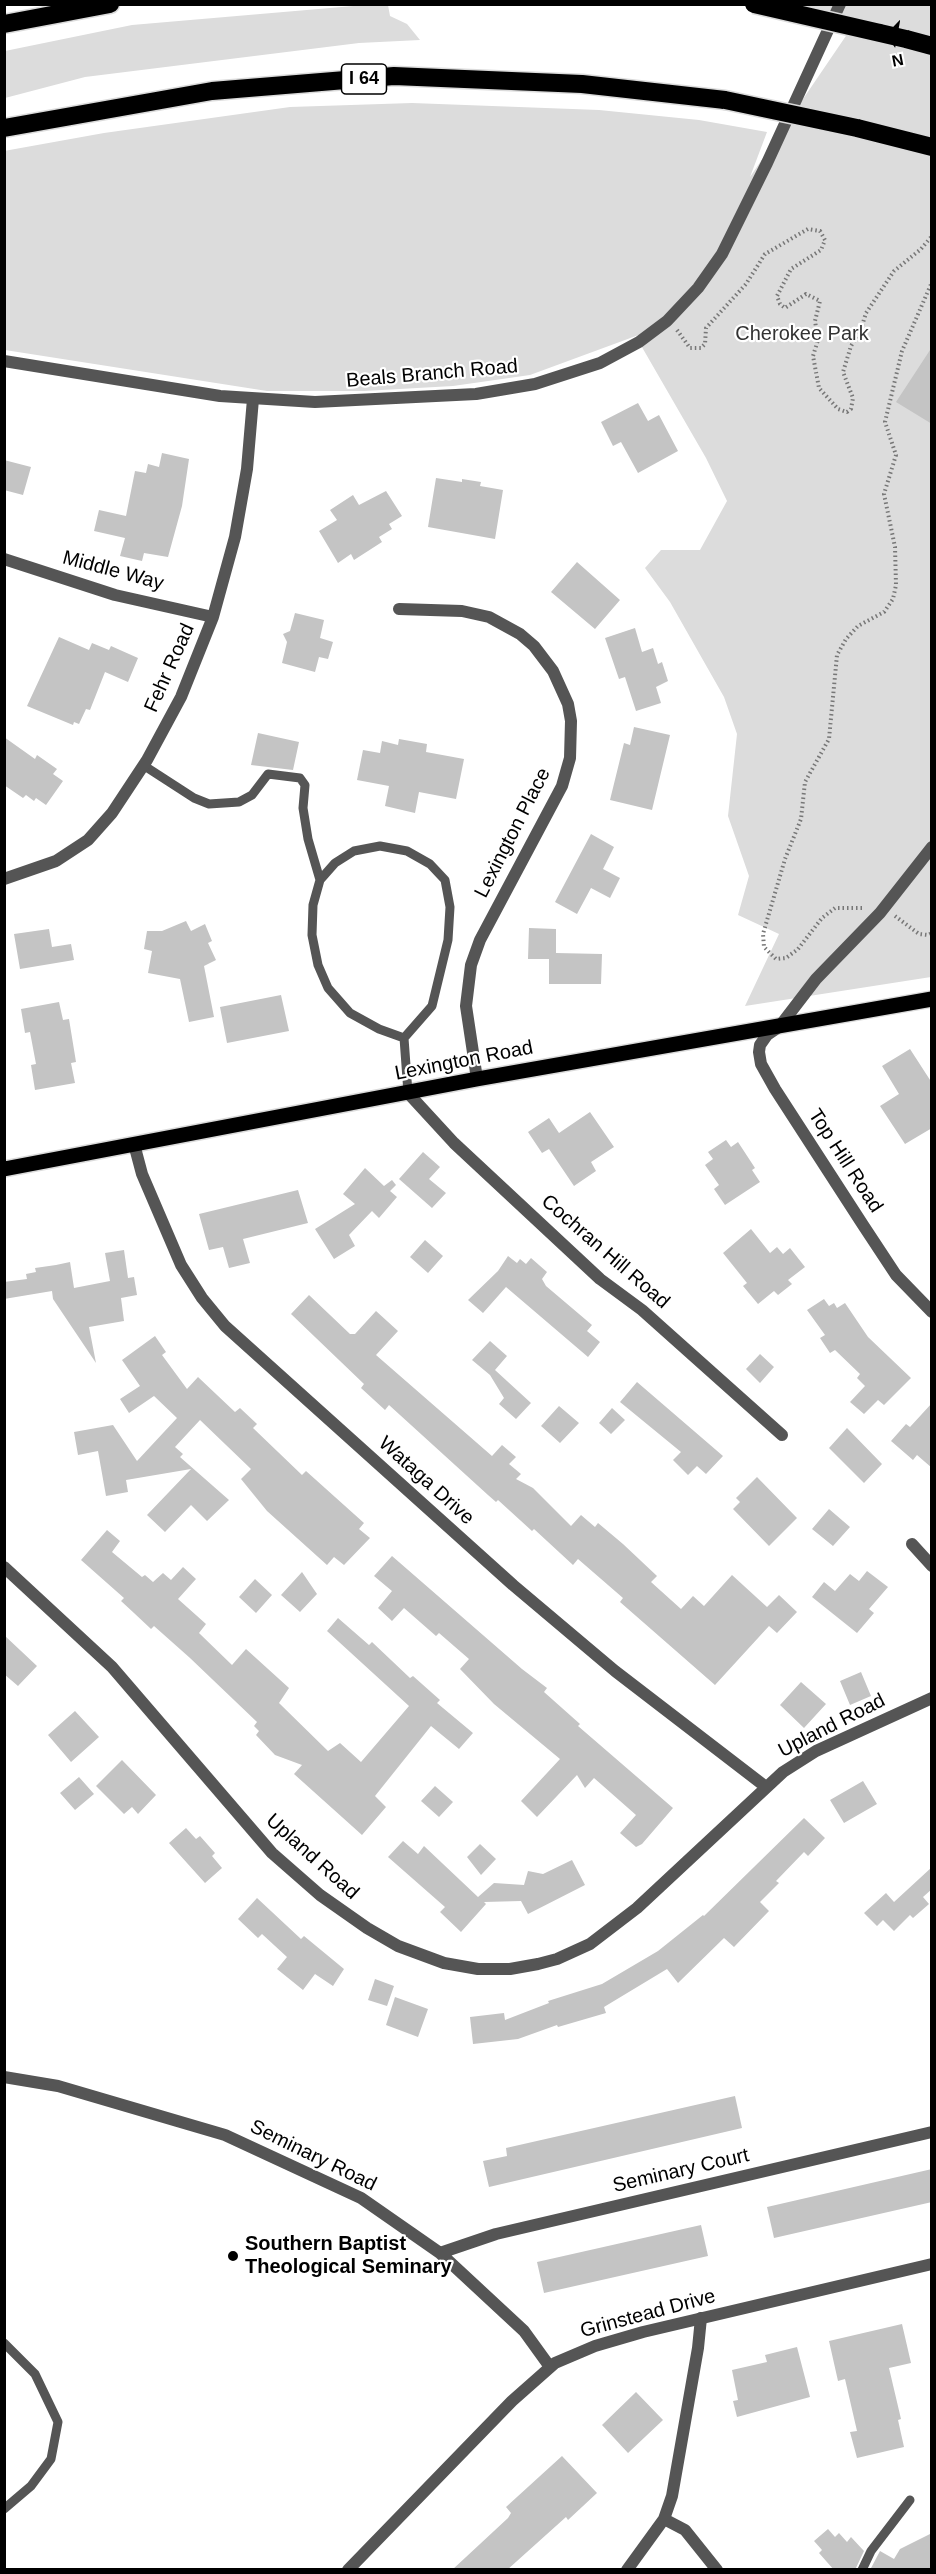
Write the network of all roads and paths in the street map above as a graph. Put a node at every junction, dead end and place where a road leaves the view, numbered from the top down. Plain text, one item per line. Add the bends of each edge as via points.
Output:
1 (110, 4) edge
2 (754, 4) edge
3 (840, 4) edge
4 (4, 24) edge
5 (932, 46) edge
6 (4, 128) edge
7 (932, 147) edge
8 (932, 236) edge
9 (932, 282) edge
10 (668, 321) junction
11 (4, 361) edge
12 (253, 399) junction
13 (4, 559) edge
14 (399, 609) dead end
15 (213, 617) junction
16 (143, 765) junction
17 (932, 847) edge
18 (4, 879) edge
19 (320, 880) junction
20 (880, 913) junction
21 (932, 933) edge
22 (932, 999) edge
23 (780, 1026) junction
24 (404, 1038) junction
25 (477, 1079) junction
26 (408, 1093) junction
27 (134, 1144) junction
28 (4, 1169) edge
29 (932, 1312) edge
30 (783, 1435) dead end
31 (912, 1544) dead end
32 (932, 1566) edge
33 (4, 1567) edge
34 (932, 1698) edge
35 (766, 1787) junction
36 (4, 2077) edge
37 (932, 2132) edge
38 (440, 2253) junction
39 (932, 2264) edge
40 (701, 2318) junction
41 (4, 2343) edge
42 (550, 2367) junction
43 (910, 2500) dead end
44 (4, 2509) edge
45 (664, 2519) junction
46 (348, 2570) edge
47 (627, 2570) edge
48 (717, 2570) edge
49 (862, 2570) edge

1 - 4 highway
2 - 5 highway, bridge
3 - 10 street, Beals Branch Road via 722,254
6 - 7 highway, I 64, bridge via 212,91 394,76 582,84 725,100
8 - 10 path via 894,271 850,346 843,372 852,398 847,412 838,409 819,388 813,356 820,301 806,294 785,308 777,296 792,269 821,250 825,240 820,231 808,229 765,254 746,284 706,328 701,348 690,348
9 - 20 path via 902,351 885,422 896,455 884,494 895,547 893,599 884,612 858,626 840,648 834,671 829,739 805,782 801,819 762,940 767,952 776,959 786,958 835,908 847,906
10 - 12 street, Beals Branch Road via 600,363 535,384 476,394 315,402
11 - 12 street, Beals Branch Road
12 - 15 street, Fehr Road via 236,537
13 - 15 street, Middle Way via 115,595
14 - 25 street, Lexington Place via 462,611 489,617 520,634 553,671 571,721 570,758 562,786 480,940 471,965 466,1006
15 - 16 street, Fehr Road via 181,697
16 - 18 street, Fehr Road via 112,813 88,840 56,861
16 - 19 lane via 209,804 239,802 252,795 268,774 300,778 305,785 303,808 308,839
17 - 20 street
19 - 24 lane via 313,904 312,935 328,988 350,1013
19 - 24 lane via 335,863 354,851 380,846 407,851 430,864 445,880 450,907 448,940 432,1006
20 - 21 path via 902,919 919,933
20 - 23 street via 816,979
22 - 23 main road, Lexington Road
23 - 25 main road, Lexington Road
23 - 29 street, Top Hill Road via 760,1046 761,1064 896,1275
24 - 26 lane
25 - 26 main road, Lexington Road
26 - 27 main road, Lexington Road
26 - 30 street, Cochran Hill Road via 454,1143 600,1279 642,1310
27 - 28 main road, Lexington Road
27 - 35 street, Wataga Drive via 142,1174 176,1255 202,1299 225,1326 513,1585 615,1671
31 - 32 street
33 - 35 street, Upland Road via 112,1667 272,1853 320,1895 367,1928 398,1946 444,1963 510,1969 557,1959 590,1944 637,1908
34 - 35 street, Upland Road via 816,1751
36 - 38 street, Seminary Road via 58,2086 225,2135 361,2198
37 - 38 street, Seminary Court via 495,2234
38 - 42 street, Seminary Road via 524,2331
39 - 40 street, Grinstead Drive
40 - 42 street, Grinstead Drive via 595,2346
40 - 45 street via 676,2474
41 - 44 lane via 35,2374 58,2422 51,2459 31,2486
42 - 46 street, Grinstead Drive
43 - 49 lane
45 - 47 street
45 - 48 street via 685,2530

